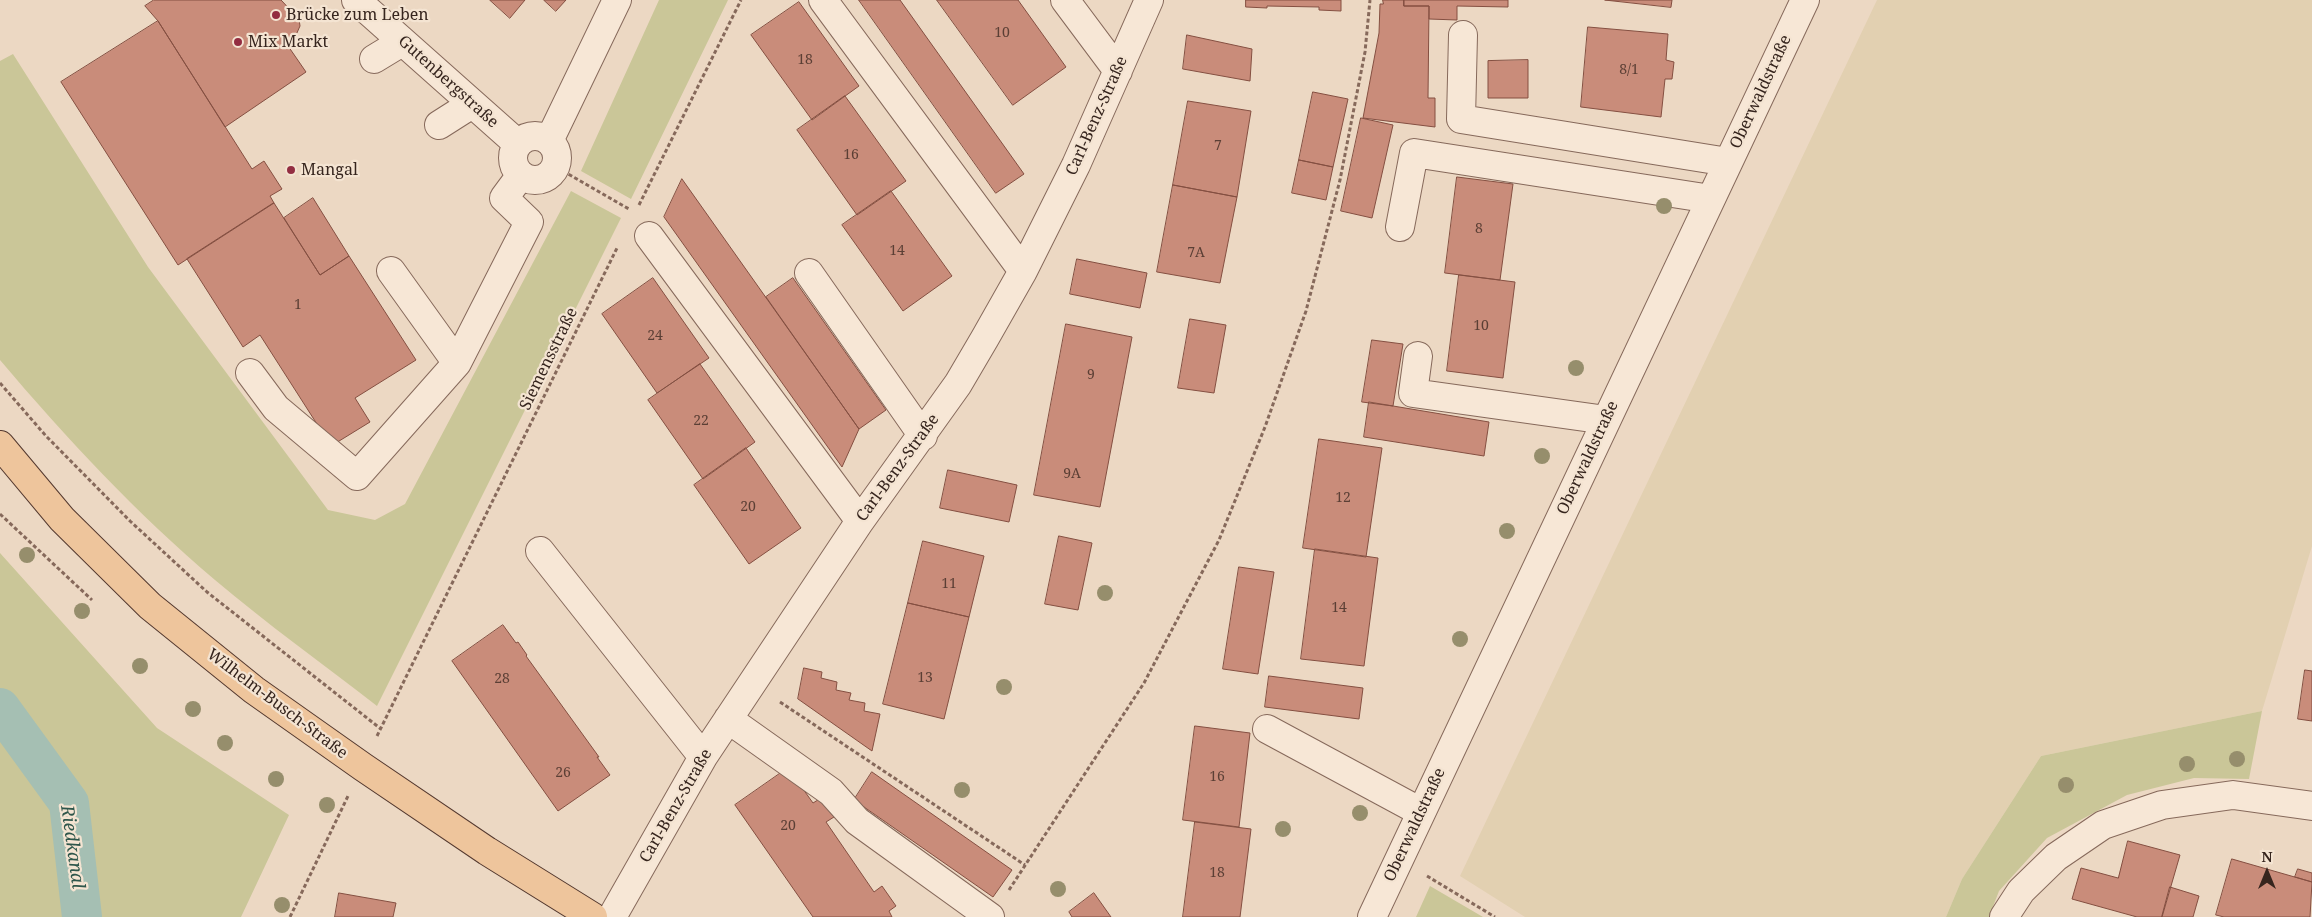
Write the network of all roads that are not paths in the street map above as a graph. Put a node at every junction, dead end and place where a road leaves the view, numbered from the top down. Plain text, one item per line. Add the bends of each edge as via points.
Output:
1 (356, 0) edge
2 (617, 0) edge
3 (823, 0) edge
4 (1065, 0) edge
5 (1149, 0) edge
6 (1805, 0) edge
7 (1463, 35) dead end
8 (402, 42) junction
9 (374, 59) dead end
10 (1118, 71) junction
11 (472, 104) junction
12 (439, 125) dead end
13 (518, 144) junction
14 (552, 154) junction
15 (1728, 162) junction
16 (521, 176) junction
17 (1711, 200) junction
18 (1400, 227) dead end
19 (649, 236) dead end
20 (391, 272) dead end
21 (1023, 272) junction
22 (809, 273) dead end
23 (1418, 356) dead end
24 (457, 363) junction
25 (250, 373) dead end
26 (1606, 420) junction
27 (923, 436) junction
28 (0, 446) edge
29 (860, 521) junction
30 (540, 551) dead end
31 (728, 719) junction
32 (1267, 729) dead end
33 (703, 757) junction
34 (2312, 806) edge
35 (1421, 812) junction
36 (593, 917) edge
37 (612, 917) edge
38 (990, 917) edge
39 (1372, 917) edge
40 (2004, 917) edge

1 - 8 street, Gutenbergstraße
2 - 14 street
3 - 21 street
4 - 10 street
5 - 10 street, Carl-Benz-Straße
6 - 15 street, Oberwaldstraße
7 - 15 street via 1461,119
8 - 9 street
8 - 11 street, Gutenbergstraße
10 - 21 street, Carl-Benz-Straße
11 - 12 street
11 - 13 street, Gutenbergstraße
13 - 14 street via 538,136
13 - 16 street via 513,161
14 - 16 street via 543,179
15 - 17 street, Oberwaldstraße
16 - 24 street via 504,198 529,222
17 - 18 street via 1414,153
17 - 26 street, Oberwaldstraße
19 - 29 street
20 - 24 street
21 - 27 street, Carl-Benz-Straße via 958,384
22 - 27 street
23 - 26 street via 1413,393
24 - 25 street via 357,476 276,408
26 - 35 street, Oberwaldstraße
27 - 29 street, Carl-Benz-Straße
28 - 36 main road, Wilhelm-Busch-Straße via 62,518 150,606 254,690 487,851
29 - 31 street, Carl-Benz-Straße
30 - 33 street
31 - 33 street, Carl-Benz-Straße
31 - 38 street via 831,792 857,821
32 - 35 street
33 - 37 street, Carl-Benz-Straße
34 - 40 street via 2233,795 2162,805 2103,825 2056,857 2021,891
35 - 39 street, Oberwaldstraße

